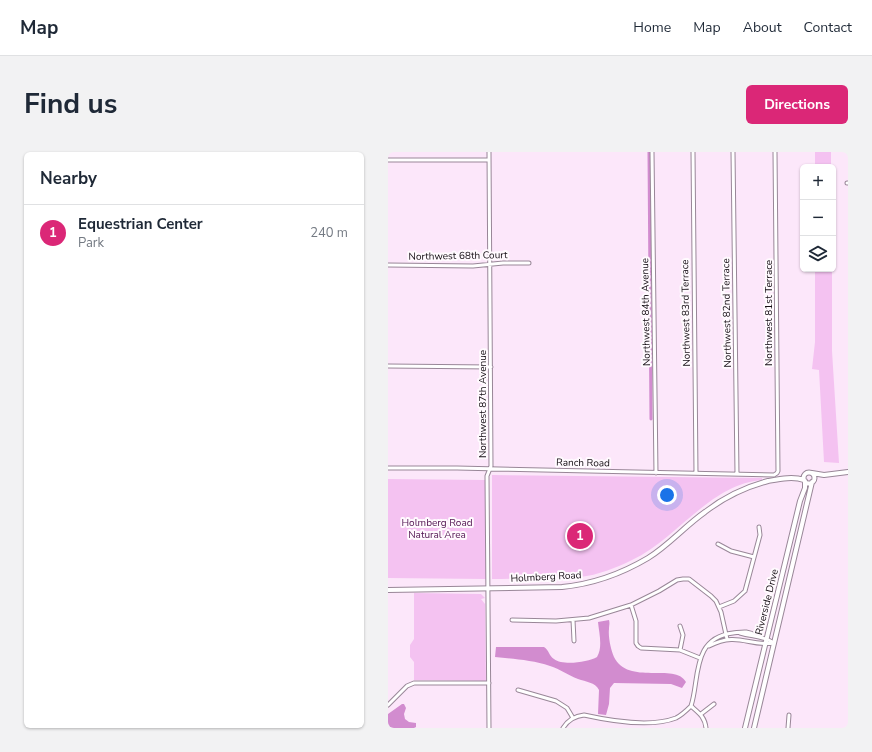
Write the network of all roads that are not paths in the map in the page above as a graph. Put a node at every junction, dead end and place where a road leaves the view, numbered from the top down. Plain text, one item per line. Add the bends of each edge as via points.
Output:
1 (489, 152) edge
2 (652, 152) edge
3 (693, 152) edge
4 (733, 152) edge
5 (775, 152) edge
6 (388, 160) edge
7 (489, 160) junction
8 (529, 263) dead end
9 (490, 265) junction
10 (388, 266) edge
11 (388, 366) edge
12 (491, 367) junction
13 (388, 468) edge
14 (489, 469) junction
15 (848, 472) edge
16 (656, 473) junction
17 (696, 473) junction
18 (777, 473) joint
19 (812, 473) junction
20 (737, 474) junction
21 (805, 474) junction
22 (824, 475) junction
23 (796, 478) junction
24 (804, 481) junction
25 (813, 481) junction
26 (800, 501) junction
27 (759, 526) dead end
28 (718, 544) dead end
29 (754, 557) junction
30 (488, 588) junction
31 (388, 590) edge
32 (631, 605) junction
33 (719, 607) junction
34 (512, 620) dead end
35 (572, 620) junction
36 (680, 626) dead end
37 (739, 633) junction
38 (726, 634) junction
39 (744, 634) junction
40 (756, 636) junction
41 (767, 638) junction
42 (727, 639) junction
43 (743, 640) junction
44 (574, 641) dead end
45 (774, 643) junction
46 (765, 644) junction
47 (706, 647) junction
48 (680, 650) junction
49 (700, 658) junction
50 (489, 683) junction
51 (518, 690) dead end
52 (714, 704) dead end
53 (388, 705) edge
54 (690, 706) junction
55 (701, 714) junction
56 (789, 715) dead end
57 (572, 718) junction
58 (638, 723) junction
59 (489, 728) edge
60 (563, 728) edge
61 (638, 728) edge
62 (706, 728) edge
63 (745, 728) edge
64 (754, 728) edge
65 (788, 728) edge

1 - 7 street, Northwest 87th Avenue
2 - 16 street, Northwest 84th Avenue
3 - 17 street, Northwest 83rd Terrace
4 - 20 street, Northwest 82nd Terrace
5 - 18 street, Northwest 81st Terrace
6 - 7 street
7 - 9 street, Northwest 87th Avenue
8 - 9 street, Northwest 68th Court
9 - 10 street, Northwest 68th Court
9 - 12 street, Northwest 87th Avenue
11 - 12 street
12 - 14 street, Northwest 87th Avenue
13 - 14 street, Ranch Road
14 - 16 street, Ranch Road
14 - 30 street, Northwest 87th Avenue
15 - 22 street
16 - 17 street, Ranch Road
17 - 20 street, Ranch Road
18 - 20 street, Ranch Road
19 - 21 street
19 - 22 street
19 - 25 street
21 - 23 street, Holmberg Road
21 - 24 street
22 - 25 street
23 - 24 street, Holmberg Road
23 - 26 street via 802,482
23 - 30 street, Holmberg Road via 765,482 726,498 705,511 654,554 609,577 577,585
24 - 25 street
24 - 26 street, Riverside Drive via 805,488
25 - 45 street, Riverside Drive
26 - 41 street, Riverside Drive
27 - 29 street via 760,535
28 - 29 street via 725,549
29 - 33 street via 746,591 734,601
30 - 31 street, Holmberg Road
30 - 50 street, Northwest 87th Avenue
32 - 33 street via 683,578 711,596
32 - 35 street via 589,618
32 - 48 street via 636,621 638,646
33 - 38 street
34 - 35 street
35 - 44 street
36 - 48 street via 683,635
37 - 38 street
37 - 39 street
37 - 40 street via 748,632
38 - 42 street
38 - 47 street
39 - 40 street
39 - 43 street
40 - 41 street
41 - 45 street
41 - 46 street, Riverside Drive
42 - 43 street
42 - 47 street
43 - 46 street
45 - 46 street
45 - 64 street, Riverside Drive
46 - 63 street, Riverside Drive
47 - 49 street
48 - 49 street
49 - 54 street
50 - 53 street via 414,683 407,686
50 - 59 street, Northwest 87th Avenue
51 - 57 street via 556,701 567,708
52 - 55 street
54 - 55 street
54 - 58 street via 676,718
55 - 62 street
56 - 65 street
57 - 58 street via 584,715 609,721
57 - 60 street
58 - 61 street

